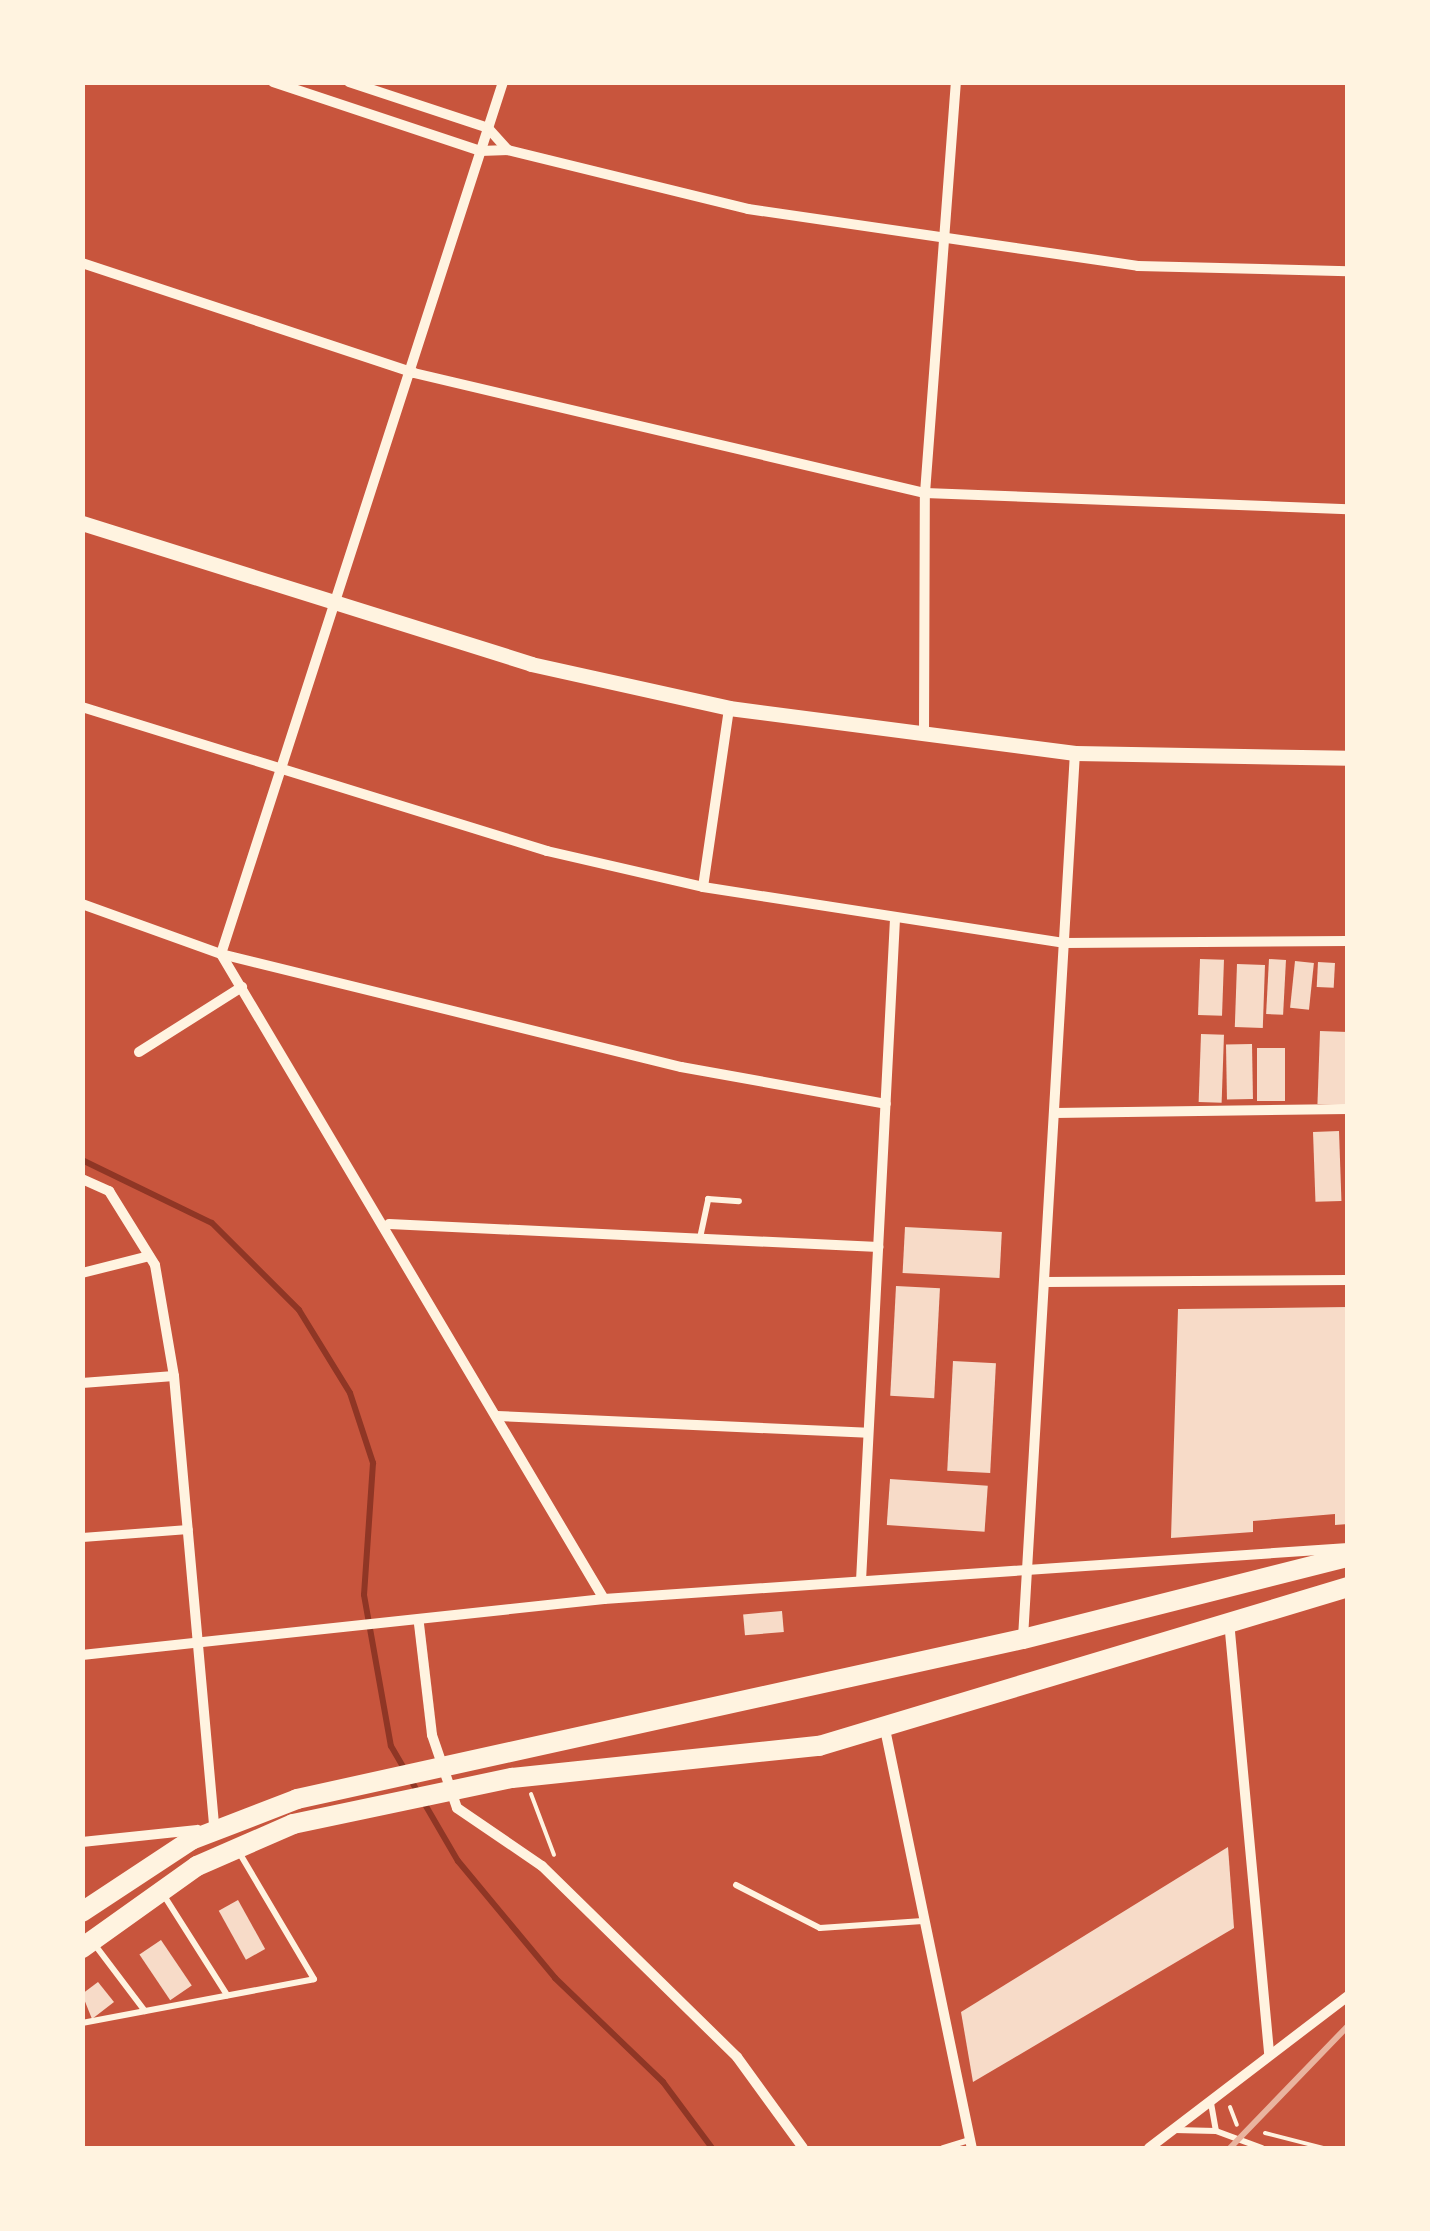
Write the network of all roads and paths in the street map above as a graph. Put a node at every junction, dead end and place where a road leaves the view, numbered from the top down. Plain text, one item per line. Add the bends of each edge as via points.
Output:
1 (273, 82) edge
2 (350, 82) edge
3 (503, 82) edge
4 (956, 82) edge
5 (488, 128) junction
6 (508, 150) junction
7 (480, 151) junction
8 (949, 240) junction
9 (82, 263) edge
10 (1348, 271) edge
11 (414, 374) junction
12 (925, 493) junction
13 (1348, 509) edge
14 (82, 523) edge
15 (332, 605) junction
16 (82, 707) edge
17 (729, 708) junction
18 (924, 738) junction
19 (1075, 754) junction
20 (1348, 758) edge
21 (280, 770) junction
22 (702, 887) junction
23 (82, 904) edge
24 (895, 919) junction
25 (1348, 941) edge
26 (1064, 943) junction
27 (221, 954) junction
28 (242, 987) junction
29 (139, 1052) dead end
30 (886, 1104) junction
31 (1348, 1109) edge
32 (1054, 1112) junction
33 (82, 1180) edge
34 (738, 1201) dead end
35 (389, 1224) junction
36 (700, 1239) junction
37 (878, 1247) junction
38 (149, 1256) junction
39 (82, 1273) edge
40 (1348, 1280) edge
41 (1045, 1282) junction
42 (174, 1376) junction
43 (82, 1383) edge
44 (497, 1416) junction
45 (868, 1432) junction
46 (188, 1529) junction
47 (82, 1537) edge
48 (1348, 1548) edge
49 (1348, 1557) edge
50 (1030, 1568) junction
51 (860, 1582) junction
52 (1348, 1586) edge
53 (604, 1599) junction
54 (1229, 1620) junction
55 (418, 1624) junction
56 (1023, 1639) junction
57 (199, 1646) junction
58 (82, 1655) edge
59 (885, 1729) junction
60 (520, 1781) junction
61 (215, 1828) junction
62 (82, 1842) edge
63 (235, 1845) junction
64 (736, 1885) dead end
65 (160, 1890) junction
66 (568, 1891) junction
67 (82, 1912) edge
68 (923, 1920) junction
69 (87, 1944) edge
70 (227, 1994) junction
71 (1348, 1996) edge
72 (145, 2012) junction
73 (82, 2024) edge
74 (1269, 2055) junction
75 (1235, 2096) dead end
76 (1210, 2101) junction
77 (1174, 2130) junction
78 (1216, 2131) junction
79 (971, 2144) edge
80 (803, 2148) edge
81 (943, 2148) edge
82 (1150, 2148) edge
83 (1262, 2148) edge
84 (1324, 2148) edge

1 - 7 street
2 - 5 street
3 - 5 street
4 - 8 street
5 - 6 street
5 - 7 street
6 - 7 street
6 - 8 street via 748,209
7 - 11 street
8 - 10 street via 1138,266
8 - 12 street
9 - 11 street
11 - 12 street
11 - 15 street
12 - 13 street
12 - 18 street
14 - 15 street
15 - 17 street via 530,664
15 - 21 street
16 - 21 street
17 - 18 street
17 - 22 street
18 - 19 street
19 - 20 street
19 - 26 street
21 - 22 street
21 - 27 street
22 - 24 street
23 - 27 street
24 - 26 street
24 - 30 street
25 - 26 street
26 - 32 street
27 - 28 street
27 - 30 street via 681,1066
28 - 29 street
28 - 35 street
30 - 37 street
31 - 32 street
32 - 41 street
33 - 38 street via 109,1191
34 - 36 lane via 708,1200
35 - 36 street
35 - 44 street
36 - 37 street
37 - 45 street
38 - 39 street
38 - 42 street
40 - 41 street
41 - 50 street
42 - 43 street
42 - 46 street
44 - 45 street
44 - 53 street
45 - 51 street
46 - 47 street
46 - 57 street
48 - 50 street
49 - 56 main road
50 - 51 street
50 - 56 street
51 - 53 street
52 - 54 main road
53 - 55 street
54 - 59 main road
54 - 74 street
55 - 57 street
55 - 66 street via 432,1736 458,1808
56 - 61 main road via 382,1780
57 - 58 street
57 - 61 street
59 - 60 main road via 746,1756
59 - 68 street
60 - 63 main road via 396,1800
60 - 66 path
61 - 62 street
61 - 67 main road
63 - 65 main road
63 - 70 lane via 314,1979
64 - 68 lane via 820,1928
65 - 69 main road
65 - 70 lane
66 - 80 street via 737,2057
68 - 79 street
69 - 72 lane
70 - 72 lane
71 - 74 street
72 - 73 lane
74 - 76 street
75 - 84 path via 1238,2126
76 - 77 street
76 - 78 lane
77 - 78 lane
77 - 82 street
78 - 83 lane
79 - 81 lane

